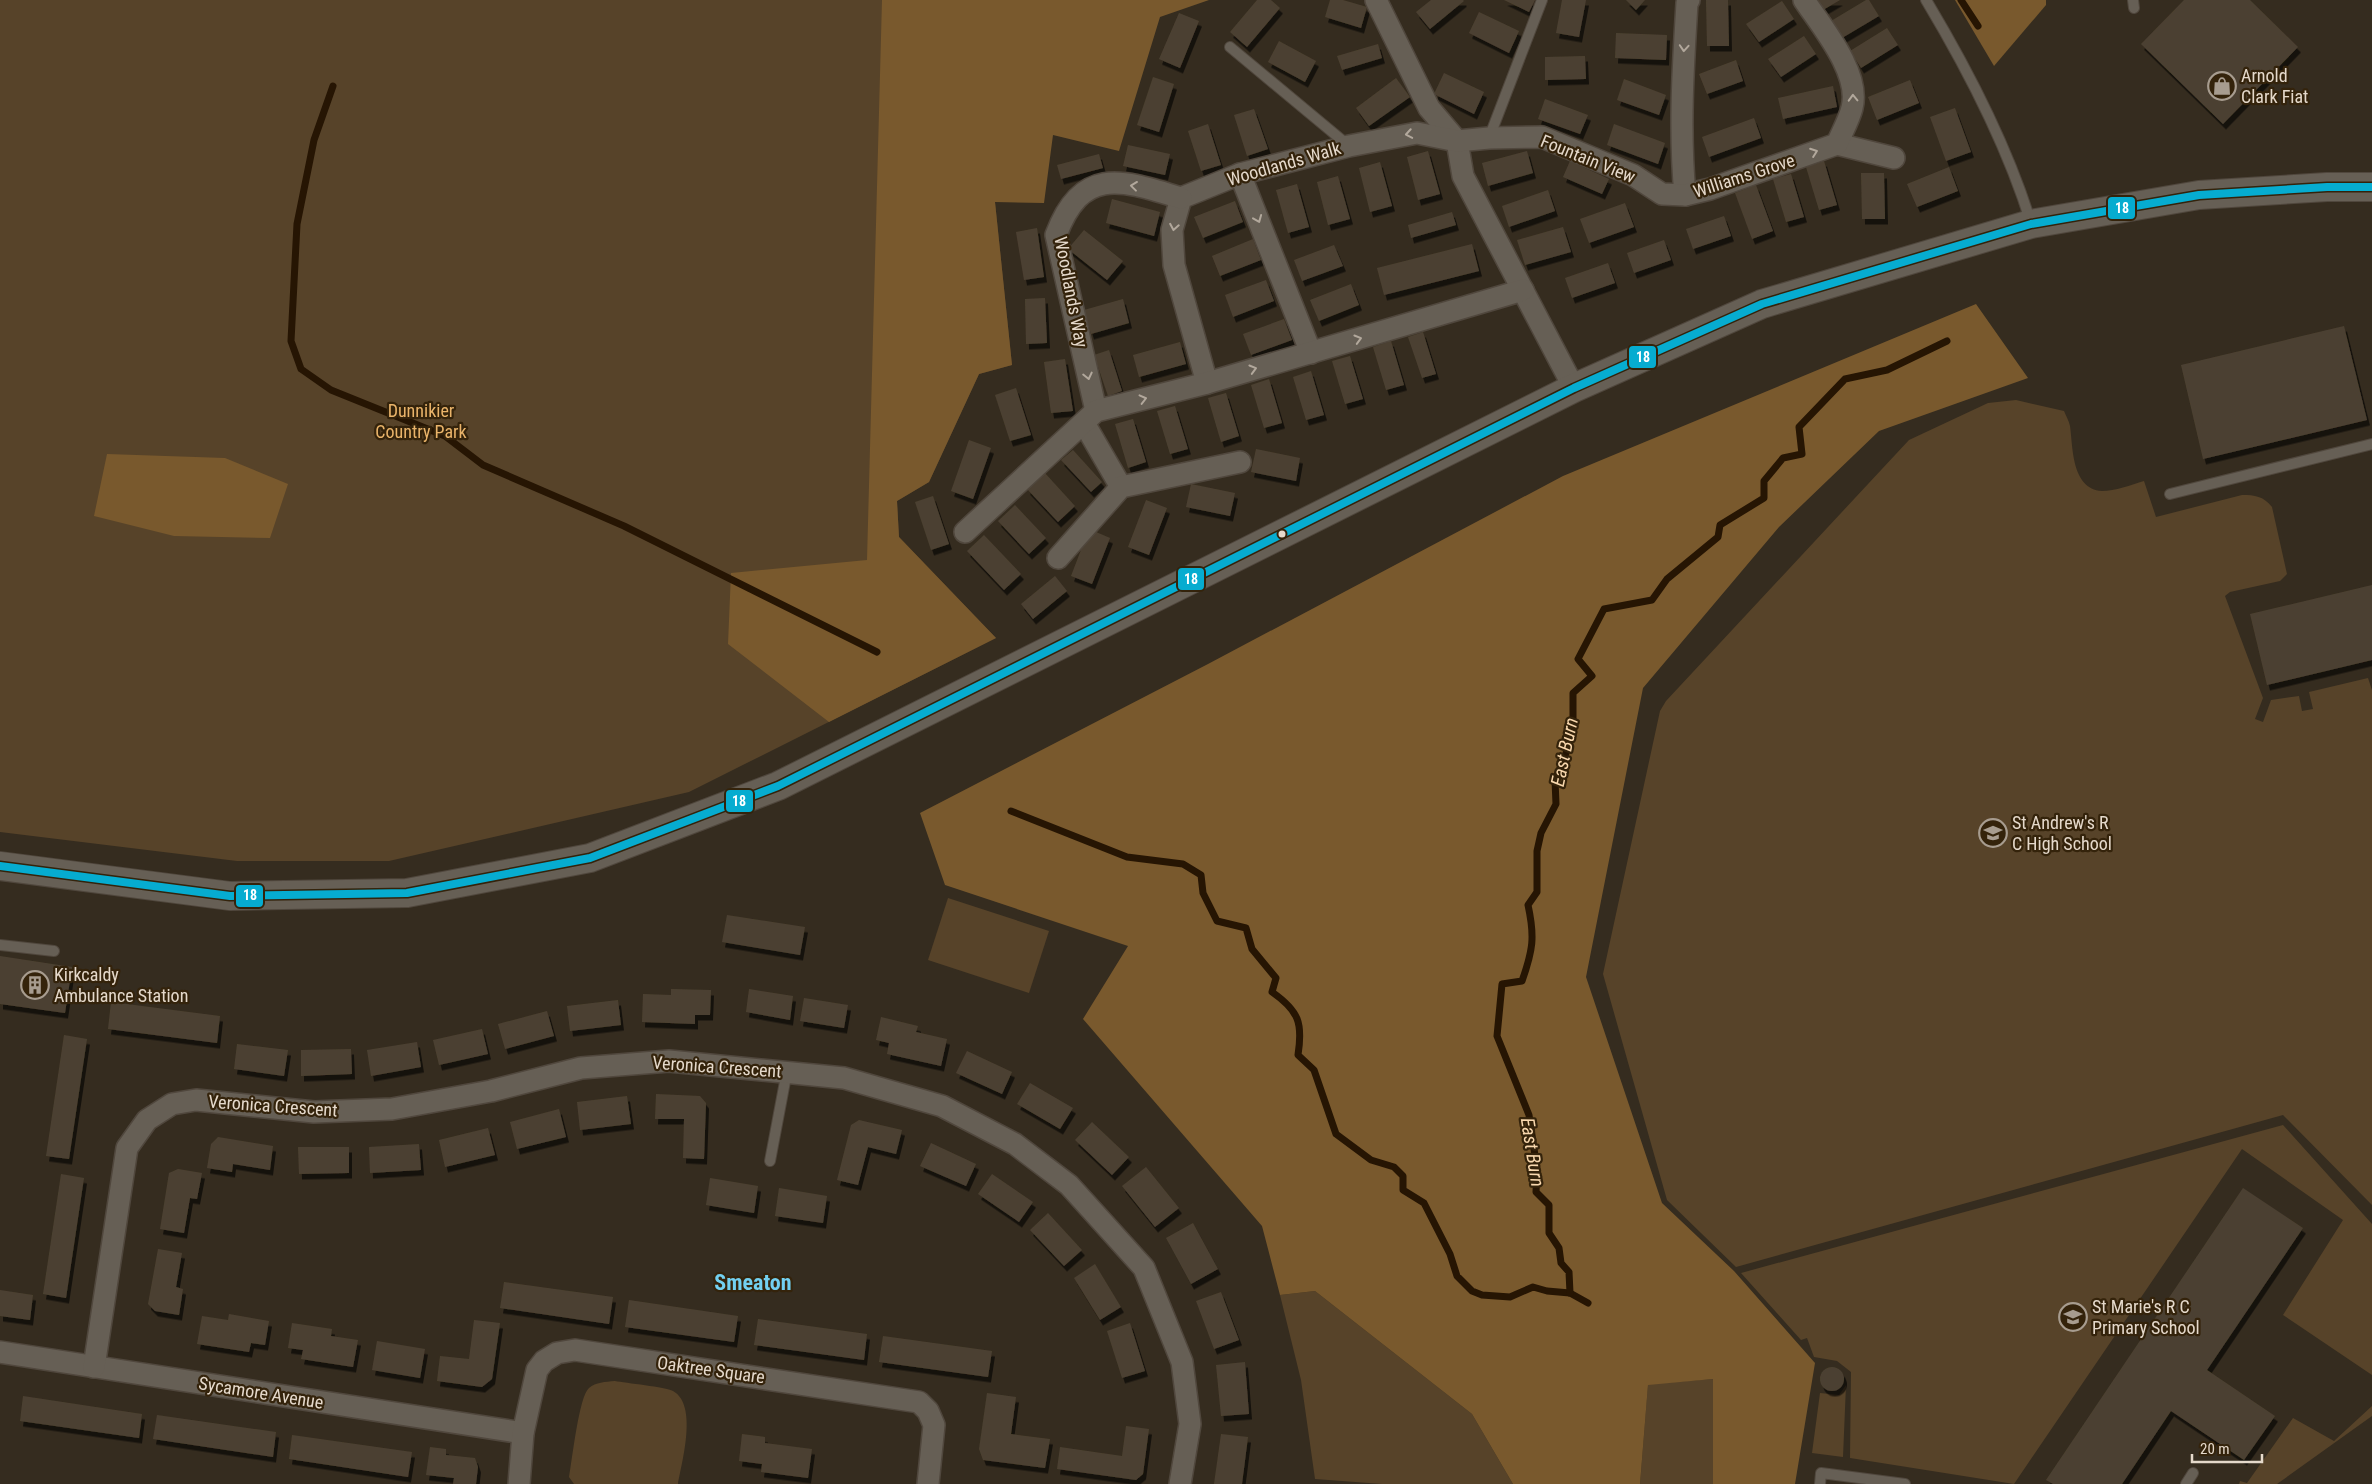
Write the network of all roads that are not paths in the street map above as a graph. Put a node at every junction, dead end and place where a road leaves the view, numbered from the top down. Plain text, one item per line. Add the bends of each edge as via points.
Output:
1 (1376, 0) edge
2 (1542, 0) edge
3 (1690, 0) edge
4 (1804, 0) edge
5 (1926, 0) edge
6 (1230, 47) dead end
7 (1489, 138) junction
8 (1457, 141) junction
9 (1837, 144) junction
10 (1349, 146) junction
11 (1894, 158) dead end
12 (1240, 174) junction
13 (2372, 187) edge
14 (1685, 195) junction
15 (1181, 198) junction
16 (2031, 224) junction
17 (1523, 290) junction
18 (1311, 353) junction
19 (1206, 383) junction
20 (1574, 388) junction
21 (1090, 417) junction
22 (2372, 444) edge
23 (1240, 462) dead end
24 (1121, 487) junction
25 (2170, 494) dead end
26 (965, 532) dead end
27 (1058, 558) dead end
28 (0, 866) edge
29 (0, 945) edge
30 (54, 951) dead end
31 (787, 1071) junction
32 (770, 1161) dead end
33 (0, 1352) edge
34 (94, 1367) junction
35 (523, 1433) junction
36 (2193, 1473) dead end
37 (519, 1484) edge
38 (928, 1484) edge
39 (1180, 1484) edge
40 (1820, 1484) edge
41 (1905, 1484) edge
42 (2186, 1484) edge

1 - 8 street via 1430,108
2 - 7 lane
3 -> 14 street, Williams Grove via 1687,3 1684,55 1682,158
9 -> 4 street via 1853,107 1852,81 1839,52
5 - 16 lane via 1975,86 2023,197
6 - 10 lane
7 - 8 street, Fountain View
7 - 14 street, Fountain View via 1542,137 1633,175 1662,194
8 -> 10 street, Woodlands Walk via 1417,132
8 - 17 street via 1463,176
9 - 11 street
14 -> 9 street, Williams Grove
10 - 12 street, Woodlands Walk
12 - 15 street, Woodlands Walk
12 -> 18 street
13 - 16 main road via 2199,195
15 -> 19 street via 1172,230 1174,265
15 -> 21 street, Woodlands Way via 1136,185 1097,185 1083,191 1063,216 1056,235
16 - 20 main road via 1762,304
18 -> 17 street
17 - 20 street
19 -> 18 street
21 -> 19 street
20 - 28 main road via 778,786 590,858 407,893 230,896
21 - 24 street, Woodlands Way
21 - 26 street
22 - 25 lane
23 - 24 street
24 - 27 street
29 - 30 lane
31 - 32 lane
31 - 34 street, Veronica Crescent via 669,1061 581,1068 491,1091 392,1109 314,1112 196,1100 172,1104 147,1120 127,1148
31 - 39 street, Veronica Crescent via 844,1078 942,1106 1015,1144 1069,1185 1144,1268 1182,1362 1190,1424
33 - 34 street, Sycamore Avenue
34 - 35 street, Sycamore Avenue
35 - 37 street, Oaktree Square
35 - 38 street, Oaktree Square via 537,1370 557,1353 575,1350 919,1402 928,1411 934,1425
36 - 42 lane
40 - 41 lane via 1821,1472

